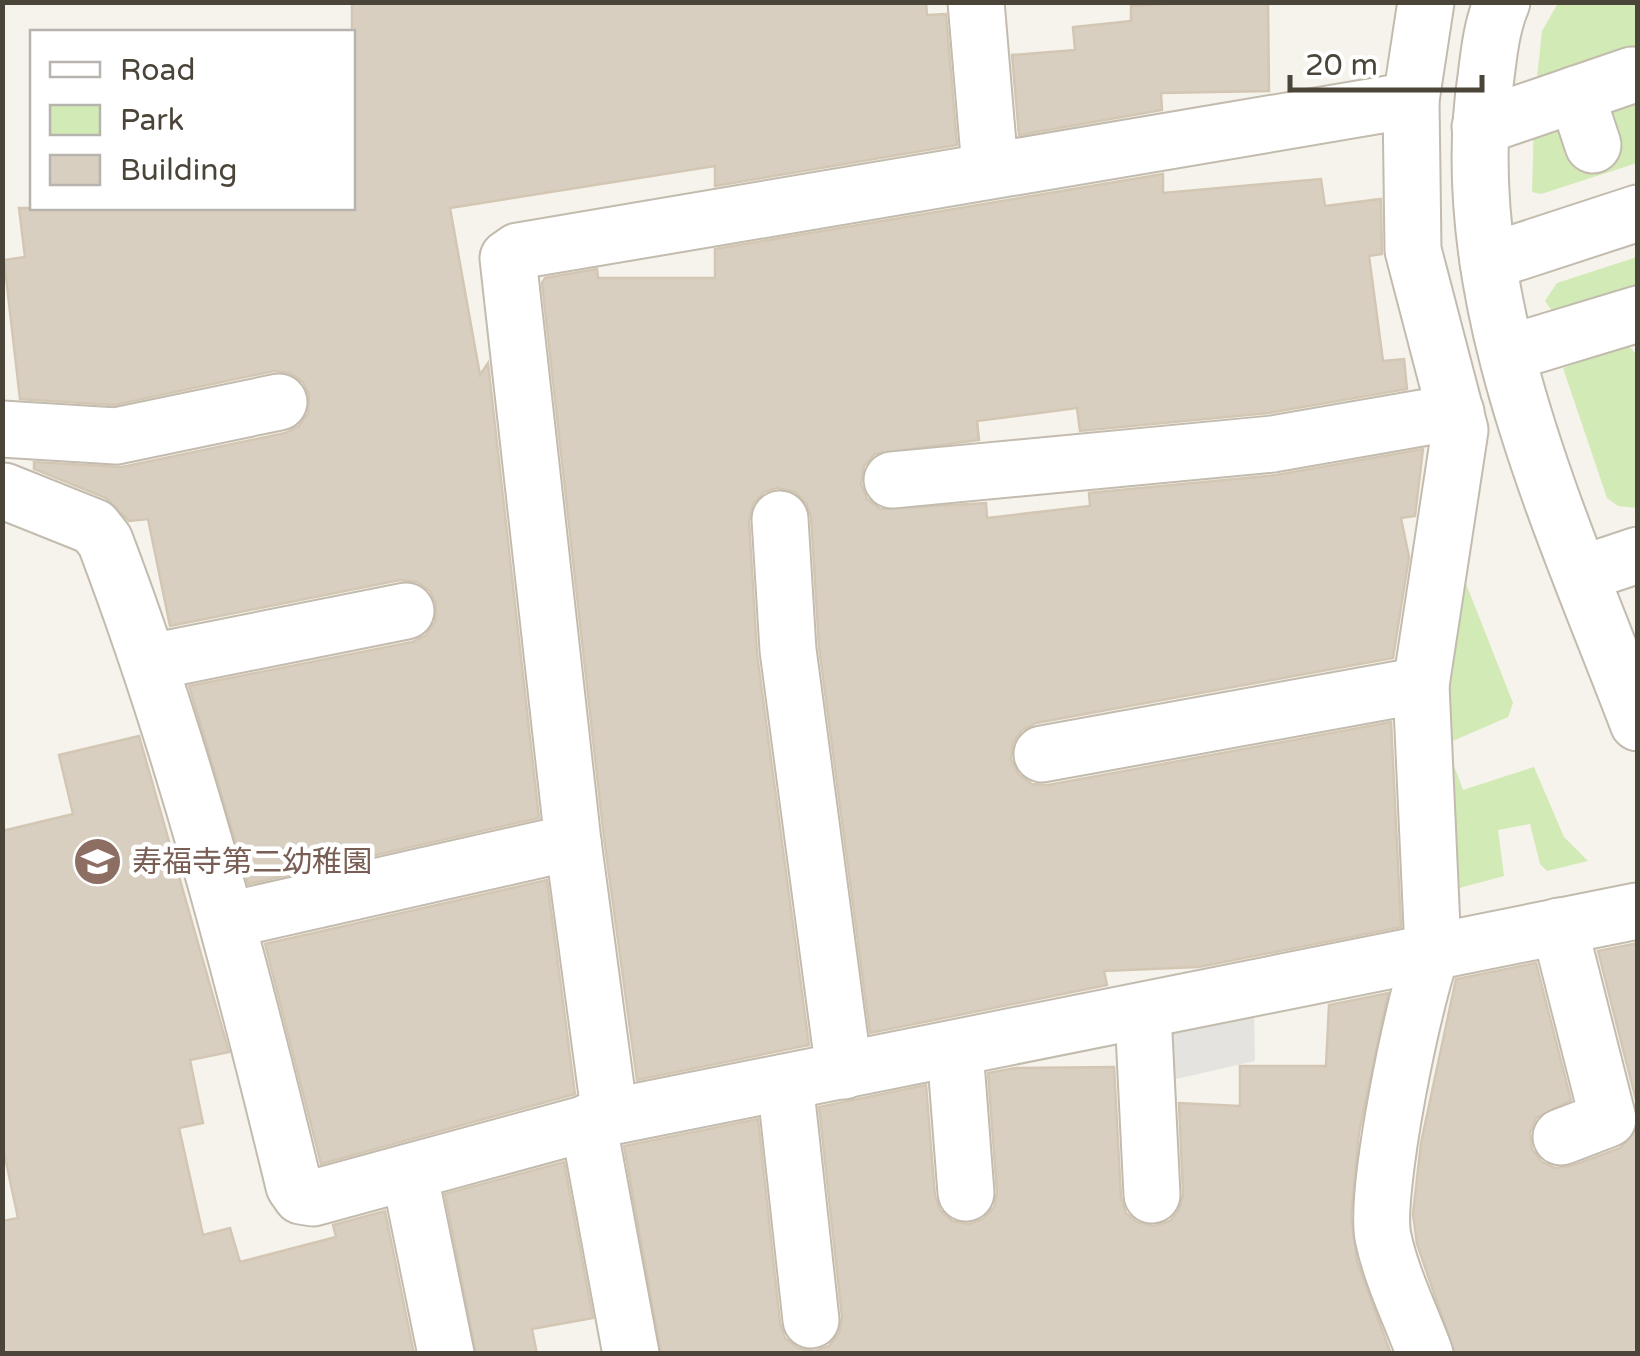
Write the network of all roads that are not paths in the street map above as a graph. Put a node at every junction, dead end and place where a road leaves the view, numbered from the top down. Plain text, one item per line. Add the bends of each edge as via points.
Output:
1 (976, 2) edge
2 (1426, 2) edge
3 (1502, 2) edge
4 (1632, 75) dead end
5 (1576, 94) junction
6 (1411, 100) junction
7 (1480, 127) junction
8 (1593, 144) dead end
9 (990, 168) junction
10 (1638, 212) edge
11 (1488, 262) junction
12 (1638, 314) edge
13 (1509, 354) junction
14 (279, 402) dead end
15 (1456, 412) junction
16 (2, 429) edge
17 (2, 478) edge
18 (892, 480) dead end
19 (3, 492) edge
20 (780, 519) dead end
21 (1638, 555) edge
22 (1581, 574) junction
23 (406, 611) dead end
24 (151, 662) junction
25 (1422, 685) junction
26 (1633, 697) edge
27 (1042, 754) dead end
28 (573, 842) junction
29 (1637, 911) edge
30 (229, 920) junction
31 (1559, 926) junction
32 (1433, 950) junction
33 (1143, 1013) junction
34 (955, 1050) junction
35 (844, 1071) junction
36 (785, 1082) junction
37 (599, 1119) junction
38 (1561, 1136) dead end
39 (409, 1172) junction
40 (966, 1193) dead end
41 (1152, 1195) dead end
42 (811, 1320) dead end
43 (446, 1354) edge
44 (630, 1354) edge
45 (1425, 1354) edge

1 - 9 street
2 - 6 street
3 - 7 street
4 - 5 street
5 - 7 street
5 - 8 street
6 - 9 street
6 - 15 street via 1413,250
7 - 11 street
9 - 28 street via 518,251 508,258
10 - 11 street
11 - 13 street
12 - 13 street
13 - 22 street
14 - 16 street via 116,436
15 - 18 street via 1273,444
15 - 25 street via 1460,430
17 - 19 street
19 - 24 street via 102,532
20 - 35 street via 788,650
21 - 22 street
22 - 26 street
23 - 24 street
24 - 30 street
25 - 27 street
25 - 32 street
28 - 30 street
28 - 37 street
29 - 31 street
30 - 39 street via 300,1196
31 - 32 street
31 - 38 street via 1608,1119
32 - 33 street
32 - 45 street via 1404,1070 1382,1230
33 - 34 street
33 - 41 street
34 - 35 street
34 - 40 street
35 - 36 street
36 - 37 street
36 - 42 street
37 - 39 street
37 - 44 street
39 - 43 street

